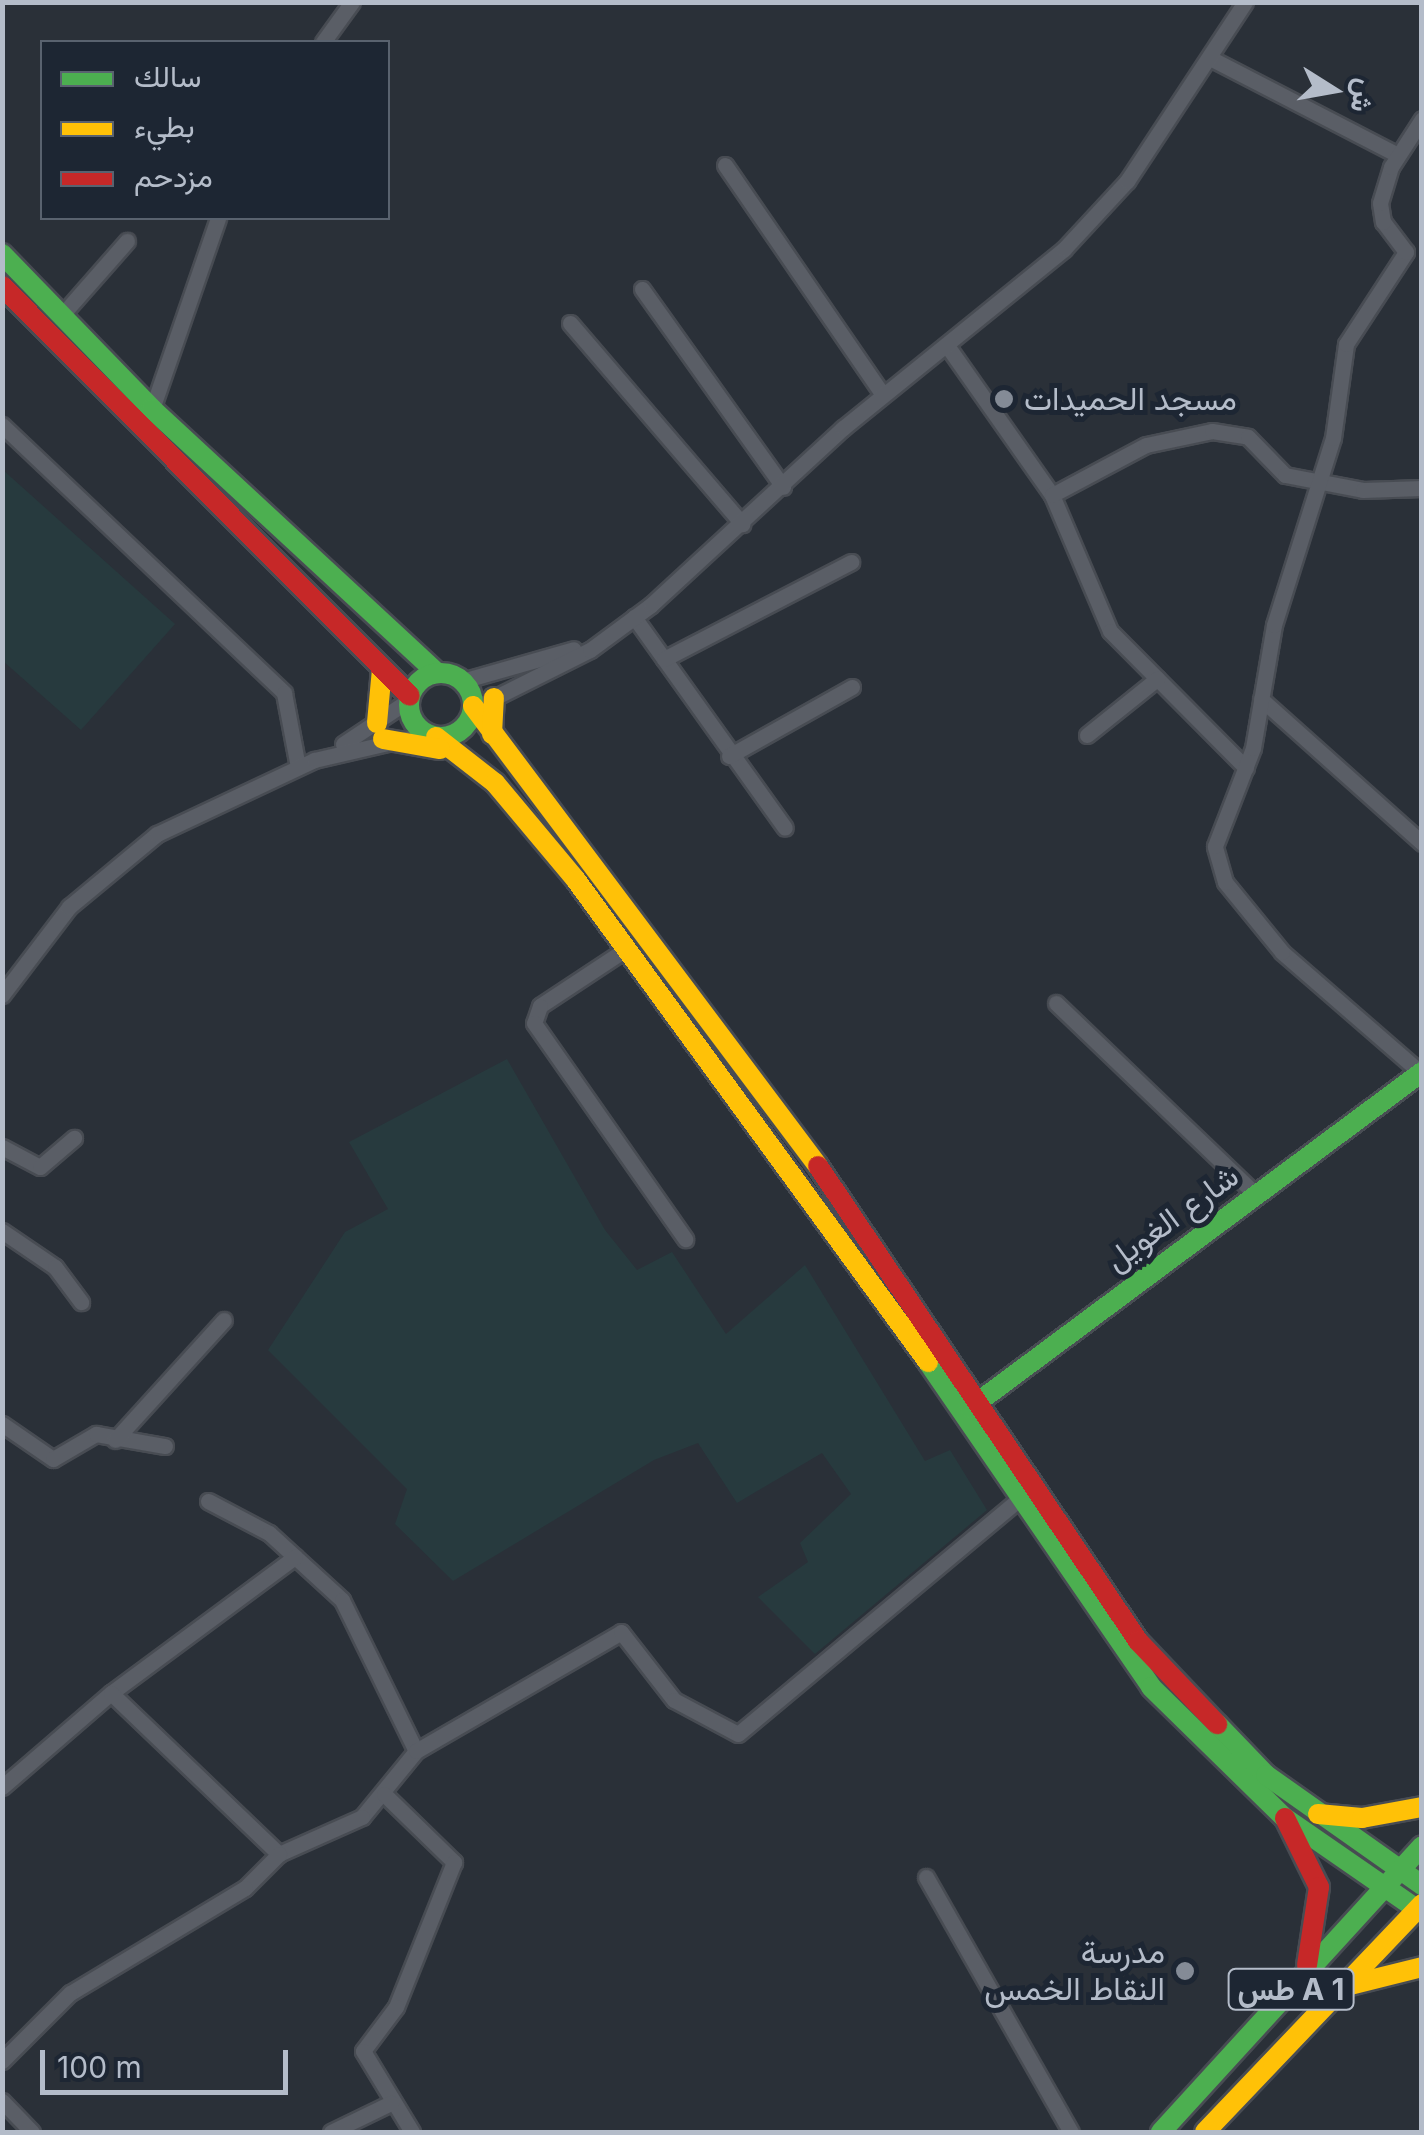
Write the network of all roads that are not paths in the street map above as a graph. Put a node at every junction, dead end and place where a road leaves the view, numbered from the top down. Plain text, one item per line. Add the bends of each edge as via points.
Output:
1 (352, 2) edge
2 (1245, 2) edge
3 (324, 40) edge
4 (1212, 58) junction
5 (1422, 118) edge
6 (1398, 154) junction
7 (725, 164) dead end
8 (217, 220) edge
9 (127, 241) dead end
10 (2, 254) edge
11 (2, 286) edge
12 (642, 289) dead end
13 (61, 316) junction
14 (570, 323) dead end
15 (948, 347) junction
16 (882, 395) junction
17 (152, 409) junction
18 (2, 425) edge
19 (1320, 484) junction
20 (783, 487) junction
21 (1422, 488) edge
22 (1052, 495) junction
23 (742, 524) junction
24 (851, 562) dead end
25 (634, 617) junction
26 (606, 638) junction
27 (664, 659) junction
28 (382, 669) junction
29 (437, 673) junction
30 (1157, 679) junction
31 (462, 681) junction
32 (852, 688) dead end
33 (410, 698) junction
34 (494, 698) junction
35 (1260, 699) junction
36 (473, 706) junction
37 (380, 732) junction
38 (1087, 735) dead end
39 (431, 736) junction
40 (493, 741) junction
41 (729, 756) junction
42 (467, 757) junction
43 (306, 764) junction
44 (1246, 768) junction
45 (784, 828) dead end
46 (1422, 843) edge
47 (626, 949) junction
48 (2, 995) edge
49 (1056, 1003) dead end
50 (1421, 1073) edge
51 (74, 1138) dead end
52 (2, 1147) edge
53 (1255, 1194) junction
54 (2, 1231) edge
55 (685, 1239) dead end
56 (81, 1302) dead end
57 (224, 1320) dead end
58 (950, 1361) junction
59 (1009, 1378) junction
60 (968, 1409) junction
61 (2, 1424) edge
62 (995, 1430) junction
63 (115, 1440) junction
64 (165, 1446) dead end
65 (208, 1501) dead end
66 (1017, 1501) junction
67 (294, 1557) junction
68 (111, 1693) junction
69 (416, 1751) junction
70 (2, 1787) edge
71 (384, 1794) junction
72 (1422, 1807) edge
73 (1318, 1814) junction
74 (1285, 1818) junction
75 (1422, 1846) edge
76 (279, 1854) junction
77 (1400, 1870) junction
78 (926, 1878) dead end
79 (1422, 1885) edge
80 (1384, 1886) junction
81 (1420, 1909) edge
82 (1422, 1966) edge
83 (1294, 1986) junction
84 (1344, 1988) junction
85 (2, 2061) edge
86 (2, 2101) edge
87 (391, 2103) junction
88 (32, 2132) edge
89 (331, 2132) edge
90 (412, 2132) edge
91 (1072, 2132) edge
92 (1159, 2132) edge
93 (1205, 2132) edge

1 - 3 street
2 - 4 street
4 - 6 street
4 - 15 street via 1095,219
5 - 6 street
6 - 19 street via 1380,211 1408,247 1346,344
7 - 16 street
8 - 17 street
9 - 13 street
10 - 13 main road
11 - 28 main road
12 - 20 street
13 - 17 main road
14 - 23 street
15 - 16 street
15 - 22 street
16 - 20 street
17 - 29 main road
18 - 43 street via 284,694
19 - 21 street
19 - 22 street via 1285,475 1248,437 1212,431 1146,444
19 - 35 street via 1294,552
20 - 23 street
22 - 30 street via 1110,631
23 - 25 street
24 - 27 street
25 - 26 street
25 - 27 street
26 - 31 street
26 - 34 street
27 - 41 street
28 - 33 main road
28 - 37 main road
29 - 31 main road
29 - 33 main road
30 - 38 street
30 - 44 street
31 - 36 main road
32 - 41 street
33 - 37 street
33 - 39 main road via 414,724
34 - 36 street
34 - 40 main road
35 - 44 street
35 - 46 street
36 - 39 main road via 462,730
36 - 40 main road
37 - 39 street
37 - 42 main road
37 - 43 street
39 - 42 main road
40 - 58 main road via 770,1098
41 - 45 street
42 - 47 main road
43 - 48 street via 158,834 114,867 68,907
44 - 50 street via 1215,846 1225,882 1282,952
47 - 55 street via 540,1006 534,1023
47 - 60 main road
49 - 53 street
50 - 53 main road, شارع الغويل
51 - 52 street via 40,1166
53 - 59 main road, شارع الغويل
54 - 56 street via 55,1266
57 - 63 street
58 - 59 main road via 972,1374
58 - 60 main road
59 - 60 main road, شارع الغويل
59 - 62 main road
60 - 62 main road
60 - 66 main road
61 - 63 street via 53,1459 91,1436
62 - 73 main road via 1168,1677 1232,1744
63 - 64 street
65 - 67 street via 248,1518
66 - 69 street via 738,1734 674,1700 621,1632
66 - 74 main road via 1152,1687
67 - 68 street
67 - 69 street via 351,1612
68 - 70 street
68 - 76 street
69 - 71 street via 386,1778
71 - 76 street via 349,1825
71 - 87 street via 454,1862 396,2006 363,2051
72 - 73 main road via 1362,1818
73 - 77 main road
74 - 80 main road
74 - 83 main road via 1319,1887 1316,1939
75 - 77 main road, طس A 1
76 - 85 street via 245,1888 70,1993
77 - 79 main road
77 - 80 main road, طس A 1
78 - 91 street
80 - 81 main road
80 - 83 main road, طس A 1
81 - 84 main road, طس A 1
82 - 84 main road
83 - 92 main road, طس A 1
84 - 93 main road, طس A 1
86 - 88 street
87 - 89 street
87 - 90 street

